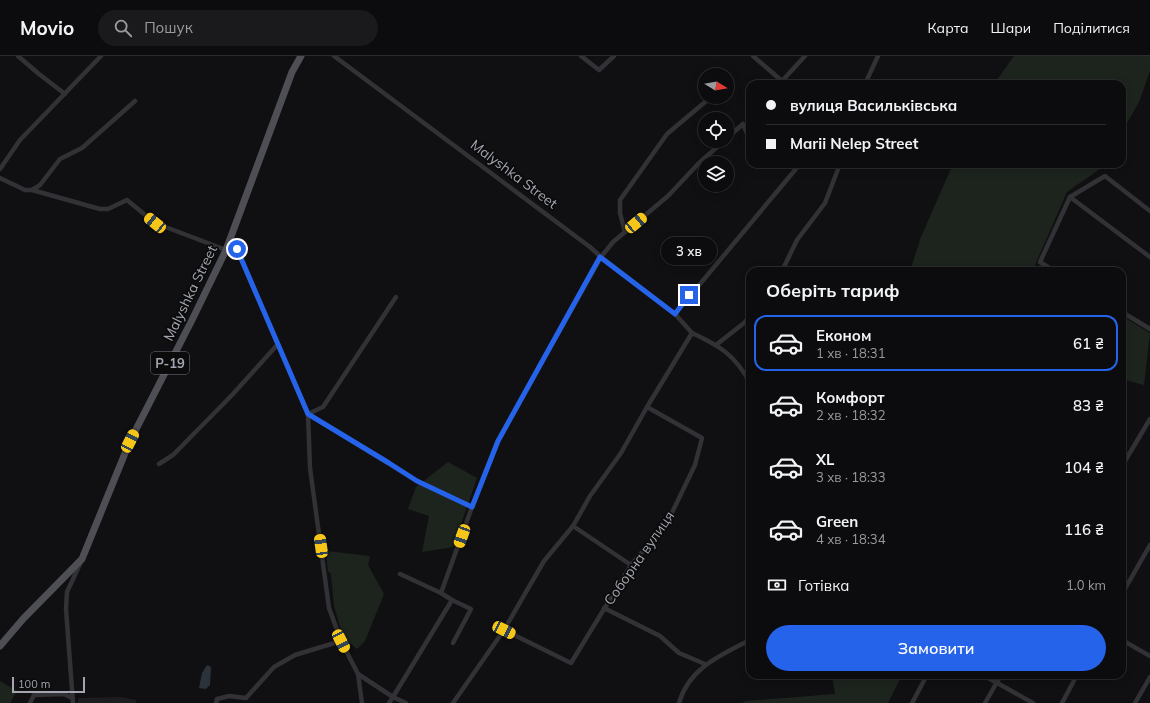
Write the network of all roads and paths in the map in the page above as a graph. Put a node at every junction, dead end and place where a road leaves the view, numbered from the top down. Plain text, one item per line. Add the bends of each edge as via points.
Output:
1 (18, 56) edge
2 (101, 56) edge
3 (301, 56) edge
4 (334, 56) edge
5 (581, 56) edge
6 (614, 56) edge
7 (753, 56) edge
8 (805, 56) edge
9 (878, 56) edge
10 (781, 80) edge
11 (783, 80) edge
12 (867, 80) edge
13 (64, 94) junction
14 (136, 101) dead end
15 (703, 104) edge
16 (746, 131) edge
17 (734, 132) edge
18 (716, 148) edge
19 (797, 168) edge
20 (838, 168) edge
21 (0, 169) edge
22 (0, 178) edge
23 (32, 190) junction
24 (1070, 197) junction
25 (1150, 211) edge
26 (625, 232) junction
27 (231, 236) junction
28 (226, 250) junction
29 (600, 257) junction
30 (1150, 257) edge
31 (784, 267) edge
32 (1048, 267) edge
33 (396, 297) dead end
34 (675, 314) junction
35 (1126, 314) edge
36 (746, 321) edge
37 (1150, 329) edge
38 (692, 333) junction
39 (278, 344) junction
40 (716, 345) junction
41 (746, 375) edge
42 (647, 406) junction
43 (308, 414) junction
44 (1150, 419) edge
45 (1126, 459) edge
46 (159, 464) dead end
47 (472, 507) junction
48 (573, 526) junction
49 (1150, 544) edge
50 (82, 559) junction
51 (631, 565) junction
52 (400, 574) dead end
53 (1126, 587) edge
54 (441, 593) junction
55 (452, 600) junction
56 (604, 608) junction
57 (504, 630) junction
58 (341, 641) junction
59 (746, 642) edge
60 (1126, 642) edge
61 (453, 643) dead end
62 (0, 646) edge
63 (1150, 656) edge
64 (705, 664) junction
65 (358, 674) junction
66 (1150, 677) edge
67 (925, 679) edge
68 (990, 679) edge
69 (999, 679) edge
70 (1075, 679) edge
71 (997, 683) junction
72 (393, 697) junction
73 (73, 700) edge
74 (30, 703) edge
75 (216, 703) edge
76 (362, 703) edge
77 (389, 703) edge
78 (406, 703) edge
79 (453, 703) edge
80 (679, 703) edge
81 (912, 703) edge
82 (985, 703) edge
83 (1033, 703) edge
84 (1062, 703) edge
85 (1135, 703) edge

1 - 13 street
2 - 13 street
3 - 27 main road, Malyshka Street / Р-19 via 292,72
4 - 29 street, Malyshka Street
5 - 6 street via 599,70
7 - 10 street
8 - 11 street
9 - 12 street
13 - 21 street via 20,140
14 - 23 street via 82,148 60,159 40,185
15 - 26 street via 668,134 620,200 620,213
16 - 17 street via 743,124
18 - 26 street via 668,196
19 - 34 street
20 - 31 street via 825,203 797,240
22 - 23 street via 26,190
23 - 28 street via 100,209 108,209 127,200 155,223
24 - 25 street via 1105,176
24 - 30 street
24 - 32 street via 1040,262
26 - 29 street
27 - 28 main road, Malyshka Street / Р-19
27 - 39 street
28 - 50 main road, Malyshka Street / Р-19 via 130,441
29 - 34 street
29 - 47 street via 498,441
33 - 43 street via 323,407
34 - 38 street
35 - 37 street
36 - 40 street
38 - 40 street
38 - 42 street
39 - 43 street
39 - 46 street via 174,454
40 - 41 street via 734,358
42 - 48 street via 621,453 590,496
42 - 51 street, Соборна вулиця via 702,438 695,465 667,523
43 - 47 street via 417,481
43 - 58 street via 310,468 329,608
44 - 45 street
47 - 54 street
48 - 51 street
48 - 57 street via 544,561
49 - 53 street
50 - 62 main road, Malyshka Street / Р-19
50 - 73 street via 67,592
51 - 56 street, Соборна вулиця
52 - 54 street
54 - 55 street
55 - 61 street via 471,609
55 - 72 street
56 - 57 street, Соборна вулиця via 571,663
56 - 64 street via 660,636 678,653
57 - 79 street
58 - 65 street
58 - 75 street via 295,655 274,667 246,698 229,696 217,699
59 - 64 street
60 - 63 street
64 - 80 street via 691,679
65 - 72 street
65 - 76 street
66 - 85 street
67 - 81 street
68 - 71 street
69 - 71 street
70 - 84 street
71 - 82 street
71 - 83 street
72 - 77 street
72 - 78 street
73 - 74 street via 64,694 34,695

